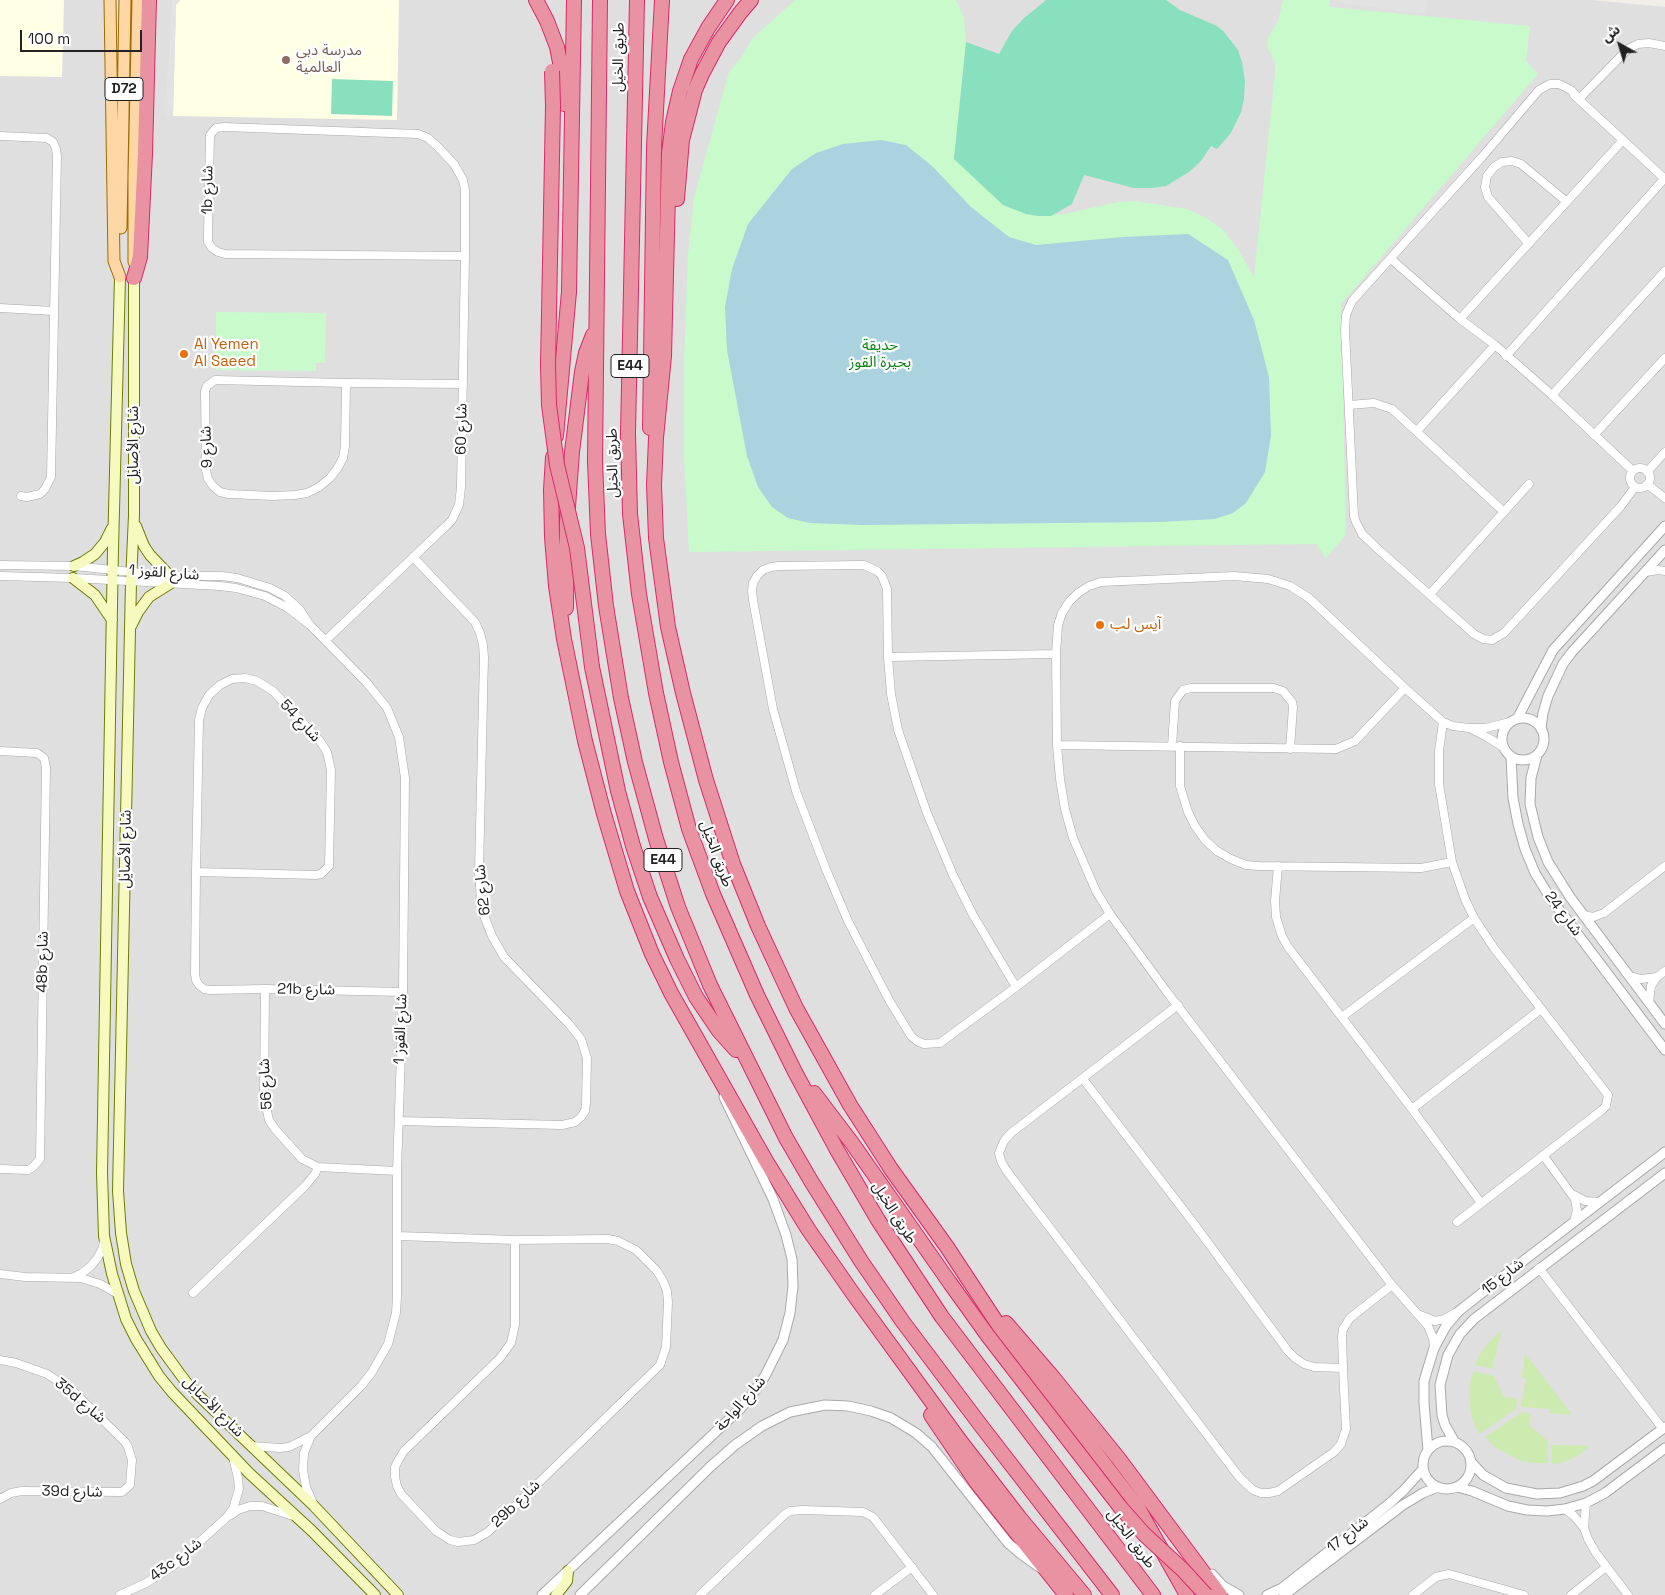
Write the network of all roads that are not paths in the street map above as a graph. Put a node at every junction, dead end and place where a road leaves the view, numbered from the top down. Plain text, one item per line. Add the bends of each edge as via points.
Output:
1 (110, 0) edge
2 (125, 0) edge
3 (138, 0) edge
4 (149, 0) edge
5 (528, 0) edge
6 (536, 0) edge
7 (574, 0) edge
8 (600, 0) edge
9 (637, 0) edge
10 (662, 0) edge
11 (727, 0) edge
12 (751, 0) edge
13 (1665, 46) edge
14 (1578, 98) junction
15 (0, 136) edge
16 (1623, 140) junction
17 (1482, 157) junction
18 (454, 164) joint
19 (1494, 167) junction
20 (128, 177) junction
21 (1665, 179) edge
22 (1567, 202) junction
23 (667, 226) junction
24 (1529, 244) junction
25 (465, 256) junction
26 (1391, 259) junction
27 (1665, 270) edge
28 (127, 278) junction
29 (0, 308) edge
30 (53, 311) junction
31 (1460, 319) junction
32 (597, 327) junction
33 (566, 344) junction
34 (1495, 345) junction
35 (1506, 356) junction
36 (1665, 358) edge
37 (346, 383) junction
38 (463, 384) junction
39 (1552, 395) junction
40 (1349, 405) junction
41 (1417, 431) junction
42 (1594, 435) junction
43 (1665, 452) edge
44 (655, 458) junction
45 (1633, 471) junction
46 (1647, 472) junction
47 (1529, 484) dead end
48 (1648, 484) junction
49 (1635, 487) junction
50 (21, 496) dead end
51 (1663, 497) edge
52 (1665, 504) edge
53 (1504, 512) junction
54 (134, 515) junction
55 (115, 523) junction
56 (1665, 526) edge
57 (1665, 550) edge
58 (414, 557) junction
59 (0, 565) edge
60 (74, 566) junction
61 (113, 569) junction
62 (131, 571) junction
63 (1646, 572) junction
64 (1665, 572) edge
65 (0, 576) edge
66 (73, 578) junction
67 (170, 579) junction
68 (113, 580) junction
69 (131, 582) junction
70 (1430, 594) junction
71 (112, 621) junction
72 (130, 629) junction
73 (564, 639) junction
74 (326, 640) junction
75 (1056, 654) junction
76 (888, 657) junction
77 (1404, 688) junction
78 (1514, 721) junction
79 (1443, 722) junction
80 (1469, 728) junction
81 (1542, 729) junction
82 (1057, 745) junction
83 (1176, 747) junction
84 (1504, 747) junction
85 (1290, 749) junction
86 (0, 751) edge
87 (1537, 755) junction
88 (1511, 756) junction
89 (1452, 862) junction
90 (1278, 866) junction
91 (1665, 866) edge
92 (196, 872) junction
93 (1110, 914) junction
94 (1583, 915) junction
95 (1474, 918) junction
96 (1665, 971) edge
97 (1630, 976) junction
98 (1657, 977) junction
99 (1016, 987) junction
100 (266, 989) junction
101 (210, 990) joint
102 (403, 992) junction
103 (1649, 1003) junction
104 (1178, 1006) junction
105 (1541, 1009) junction
106 (1342, 1017) junction
107 (1665, 1024) edge
108 (1665, 1050) edge
109 (747, 1061) junction
110 (714, 1069) junction
111 (795, 1072) junction
112 (1082, 1079) junction
113 (1412, 1109) junction
114 (399, 1121) junction
115 (1665, 1152) edge
116 (1543, 1155) junction
117 (318, 1167) junction
118 (0, 1169) edge
119 (397, 1170) junction
120 (1665, 1173) edge
121 (1572, 1194) junction
122 (1600, 1202) junction
123 (1481, 1203) junction
124 (1456, 1222) dead end
125 (1574, 1222) junction
126 (104, 1236) junction
127 (398, 1236) junction
128 (515, 1240) junction
129 (1539, 1268) junction
130 (0, 1274) edge
131 (72, 1278) junction
132 (1392, 1285) junction
133 (973, 1288) junction
134 (118, 1294) junction
135 (194, 1294) dead end
136 (1459, 1311) junction
137 (1416, 1313) junction
138 (1434, 1348) junction
139 (0, 1360) edge
140 (906, 1366) junction
141 (1343, 1368) junction
142 (1664, 1428) edge
143 (311, 1436) junction
144 (1454, 1441) junction
145 (251, 1446) junction
146 (1665, 1448) edge
147 (1428, 1450) junction
148 (233, 1457) junction
149 (1472, 1463) junction
150 (1423, 1469) junction
151 (132, 1473) joint
152 (1438, 1487) junction
153 (1457, 1487) junction
154 (0, 1499) edge
155 (1586, 1503) junction
156 (314, 1506) junction
157 (1565, 1510) junction
158 (227, 1517) junction
159 (299, 1518) junction
160 (1165, 1520) junction
161 (1584, 1528) junction
162 (912, 1567) junction
163 (1606, 1567) junction
164 (568, 1570) junction
165 (1048, 1573) junction
166 (1511, 1593) edge
167 (120, 1595) edge
168 (375, 1595) edge
169 (398, 1595) edge
170 (542, 1595) edge
171 (556, 1595) edge
172 (580, 1595) edge
173 (700, 1595) edge
174 (875, 1595) edge
175 (933, 1595) edge
176 (1066, 1595) edge
177 (1084, 1595) edge
178 (1112, 1595) edge
179 (1153, 1595) edge
180 (1187, 1595) edge
181 (1206, 1595) edge
182 (1220, 1595) edge
183 (1239, 1595) edge
184 (1267, 1595) edge
185 (1284, 1595) edge
186 (1413, 1595) edge
187 (1524, 1595) edge
188 (1571, 1595) edge
189 (1628, 1595) edge

1 - 28 main road via 114,261
2 - 20 main road, شارع الأصايل / D72
3 - 20 main road, شارع الأصايل / D72
4 - 28 highway via 140,257
5 - 109 highway, bridge via 543,31 552,72 549,405 556,464 577,548 592,667 611,761 625,818 658,918 707,1014
6 - 33 highway via 552,34 563,78 562,231
7 - 33 highway via 570,292
8 - 32 highway, طريق الخيل / E44
9 - 111 highway, طريق الخيل / E44 via 628,460 639,594 663,729 689,829 726,926
10 - 44 highway via 654,147 649,409
11 - 23 highway via 699,43 680,91 670,137
12 - 23 highway via 719,42 695,90 682,140 676,200
13 - 14 street via 1649,43 1628,49
14 - 16 street
14 - 17 street via 1556,88 1531,99
15 - 30 street via 47,138 56,149
16 - 21 street
16 - 22 street
17 - 19 street
17 - 26 street
18 - 25 street, شارع 60 via 465,190
18 - 25 street, 1b شارع via 428,138 418,134 220,127 212,131 209,140 208,242 212,248 225,254
19 - 22 street via 1502,162 1521,164
19 - 24 street via 1486,181 1488,197
20 - 28 main road, شارع الأصايل / D72
21 - 35 street
22 - 24 street
23 - 44 highway via 664,356
24 - 31 street
25 - 38 street, شارع 60
26 - 31 street
26 - 40 street via 1356,295 1348,308 1345,330
27 - 39 street
28 - 54 main road, شارع الأصايل / D72
28 - 55 main road, شارع الأصايل / D72
29 - 30 street
30 - 50 street via 51,477 40,494
31 - 34 street
32 - 73 highway via 584,363 572,452
32 - 109 highway, طريق الخيل / E44 via 595,462 598,534 609,628 627,730 648,813 678,907 710,985
33 - 73 highway via 552,467 551,514 553,560
34 - 35 street
34 - 41 street
35 - 39 street
36 - 42 street
37 - 37 street, شارع 9 via 221,379 210,382 205,390 206,470 213,486 229,494 273,496 307,493 319,487 338,469 342,458
37 - 38 street, شارع 9
38 - 58 street, شارع 60 via 459,505 452,520
39 - 42 street
40 - 41 street via 1374,403 1387,406
40 - 70 street via 1356,522 1362,534
41 - 53 street
42 - 45 street
43 - 46 street
44 - 133 highway via 656,538 673,652 706,780 742,887 784,983 829,1070
45 - 46 street
45 - 49 street via 1630,481
46 - 48 street
47 - 53 street
48 - 49 street via 1643,488
48 - 51 street
49 - 70 street via 1497,639 1478,637
51 - 52 street
53 - 70 street
54 - 62 main road, شارع الأصايل / D72
54 - 67 main road via 144,546
55 - 60 main road via 101,548
55 - 61 main road, شارع الأصايل / D72
56 - 78 street via 1553,650
57 - 63 street
58 - 74 street, شارع 60
58 - 114 street, شارع 62 via 475,622 483,645 480,871 481,901 487,925 504,957 581,1039 587,1058 585,1111 576,1122
59 - 60 street, شارع القوز 1
60 - 61 street, شارع القوز 1
61 - 62 street, شارع القوز 1
61 - 68 main road, شارع الأصايل / D72
62 - 67 street, شارع القوز 1
62 - 69 main road, شارع الأصايل / D72
63 - 64 street
63 - 81 street via 1563,664 1548,696
65 - 66 street, شارع القوز 1
66 - 68 street, شارع القوز 1
66 - 71 main road via 95,595
67 - 69 street, شارع القوز 1
67 - 72 main road via 138,612
67 - 74 street, شارع القوز 1 via 222,576 255,582 285,596
68 - 69 street, شارع القوز 1
68 - 71 main road, شارع الأصايل / D72
69 - 72 main road, شارع الأصايل / D72
71 - 126 main road, شارع الأصايل / D72 via 102,1173
72 - 145 main road, شارع الأصايل / D72 via 118,1169 121,1233 134,1291 161,1348 186,1382
73 - 110 highway via 593,776 627,891 662,974
74 - 102 street, شارع القوز 1 via 378,695 400,737 405,778
75 - 76 street
75 - 77 street via 1062,613 1069,602 1089,586 1114,580 1257,577 1290,586 1309,598
75 - 82 street
76 - 99 street via 898,730 935,834 973,915
76 - 99 street via 885,582 871,567 779,566 764,570 757,576 752,591 767,681 796,791 848,921 906,1030 917,1042 940,1043
77 - 79 street
77 - 85 street via 1362,734 1346,746 1326,750
78 - 80 street via 1486,728
78 - 81 street via 1528,719
78 - 84 street via 1503,734
79 - 80 street
79 - 89 street via 1439,784
80 - 84 street
81 - 87 street via 1544,743
82 - 83 street
82 - 93 street via 1062,794 1073,838
83 - 85 street
83 - 85 street via 1175,701 1183,690 1274,688 1283,691 1292,702
83 - 90 street via 1182,797 1205,840 1231,859 1246,865
84 - 88 street
86 - 118 street, 48b شارع via 33,752 44,758 46,767 40,1153 34,1167
87 - 88 street via 1521,760
87 - 94 street, شارع 24 via 1530,786 1534,824 1551,868
88 - 108 street, شارع 24 via 1518,824 1535,873
89 - 90 street via 1422,868
89 - 95 street
90 - 106 street via 1275,906 1282,936
91 - 94 street via 1604,914
92 - 92 street, شارع 54 via 199,720 202,708 209,695 232,679 257,681 272,691 327,752 331,770 329,866 322,874 316,875
92 - 101 street, شارع 54 via 195,974 199,985
93 - 99 street
93 - 104 street
94 - 97 street, شارع 24
95 - 105 street
95 - 106 street
96 - 98 street
97 - 98 street via 1640,980
97 - 103 street, شارع 24
98 - 103 street via 1651,986
100 - 101 street, 21b شارع
100 - 102 street, 21b شارع
100 - 117 street, شارع 56 via 266,1110 282,1138 302,1159
102 - 114 street, شارع القوز 1
103 - 107 street, شارع 24
104 - 112 street
104 - 132 street
105 - 113 street
105 - 116 street via 1608,1095 1602,1110
106 - 113 street
109 - 178 highway, طريق الخيل / E44 via 798,1160 882,1292 982,1428
110 - 140 highway via 804,1222
110 - 164 street, شارع الواحة via 786,1235 793,1272 787,1326 772,1365 751,1396
111 - 179 highway, طريق الخيل / E44 via 857,1185 920,1285
111 - 181 highway, bridge via 839,1124 999,1350 1121,1508
112 - 141 street via 1288,1351 1304,1364
112 - 141 street via 1007,1137 999,1152 1001,1161 1252,1490 1278,1492 1341,1444 1346,1429
113 - 123 street
114 - 119 street, شارع القوز 1
115 - 122 street, شارع 15
116 - 121 street
116 - 123 street
117 - 119 street, شارع 56
117 - 135 street via 305,1186
119 - 127 street, شارع القوز 1
120 - 129 street, شارع 15
121 - 122 street via 1585,1201
121 - 125 street via 1577,1204
122 - 125 street, شارع 15
123 - 124 street
125 - 136 street, شارع 15
126 - 131 street via 103,1247 95,1262
126 - 134 main road, شارع الأصايل / D72
127 - 128 street, 29b شارع
127 - 143 street, شارع القوز 1 via 396,1313 388,1344 362,1385
128 - 128 street, 29b شارع via 608,1239 628,1244 657,1271 663,1281 668,1302 666,1347 660,1365 488,1532 474,1540 458,1542 436,1531 401,1494 395,1467 404,1451 500,1358 511,1343 515,1324
129 - 142 street
129 - 144 street, شارع 15 via 1474,1319 1451,1350 1442,1375 1440,1395 1445,1425
130 - 131 street
131 - 134 street via 95,1282
132 - 137 street
132 - 141 street via 1346,1324 1342,1336
133 - 160 highway via 1052,1375
133 - 180 highway via 1138,1508
134 - 148 main road, شارع الأصايل / D72 via 126,1319 159,1376
136 - 137 street via 1435,1321
136 - 138 street, شارع 15
137 - 138 street via 1431,1332
138 - 147 street, شارع 15 via 1426,1370 1424,1392
139 - 151 street, 35d شارع via 47,1374 74,1392 125,1442 131,1454
140 - 165 highway via 924,1404 959,1458
140 - 177 highway via 990,1480
142 - 149 street via 1593,1481 1560,1493 1537,1494 1506,1488 1483,1476
143 - 145 street, شارع القوز 1 via 289,1447
143 - 156 street, شارع القوز 1 via 304,1454 303,1470
144 - 147 street via 1442,1441
144 - 149 street via 1466,1449
145 - 156 main road, شارع الأصايل / D72
146 - 155 street via 1614,1487
147 - 150 street
148 - 158 street, 43c شارع via 239,1488
148 - 159 main road, شارع الأصايل / D72
149 - 153 street via 1470,1475
150 - 152 street via 1428,1480
150 - 184 street, 17 شارع via 1390,1503 1282,1588
151 - 154 street, 39d شارع via 130,1485 122,1492 22,1491
152 - 153 street
152 - 185 street, 17 شارع via 1403,1505
153 - 157 street via 1522,1509
155 - 157 street
155 - 161 street
156 - 169 main road, شارع الأصايل / D72
157 - 161 street
158 - 159 street, 43c شارع via 250,1506 262,1506
158 - 167 street, 43c شارع via 173,1566
159 - 168 main road, شارع الأصايل / D72
160 - 182 highway
160 - 183 street via 1219,1582
161 - 163 street via 1591,1546
162 - 173 street via 877,1520 868,1514 796,1510 784,1514
162 - 174 street
162 - 175 street
163 - 188 street
163 - 189 street
164 - 170 street, شارع الواحة
164 - 171 main road via 567,1581
165 - 172 street, شارع الواحة via 1008,1543 932,1447 916,1432 871,1410 826,1406 790,1412 735,1445
165 - 176 highway
166 - 186 street via 1449,1574 1436,1577
166 - 187 street

